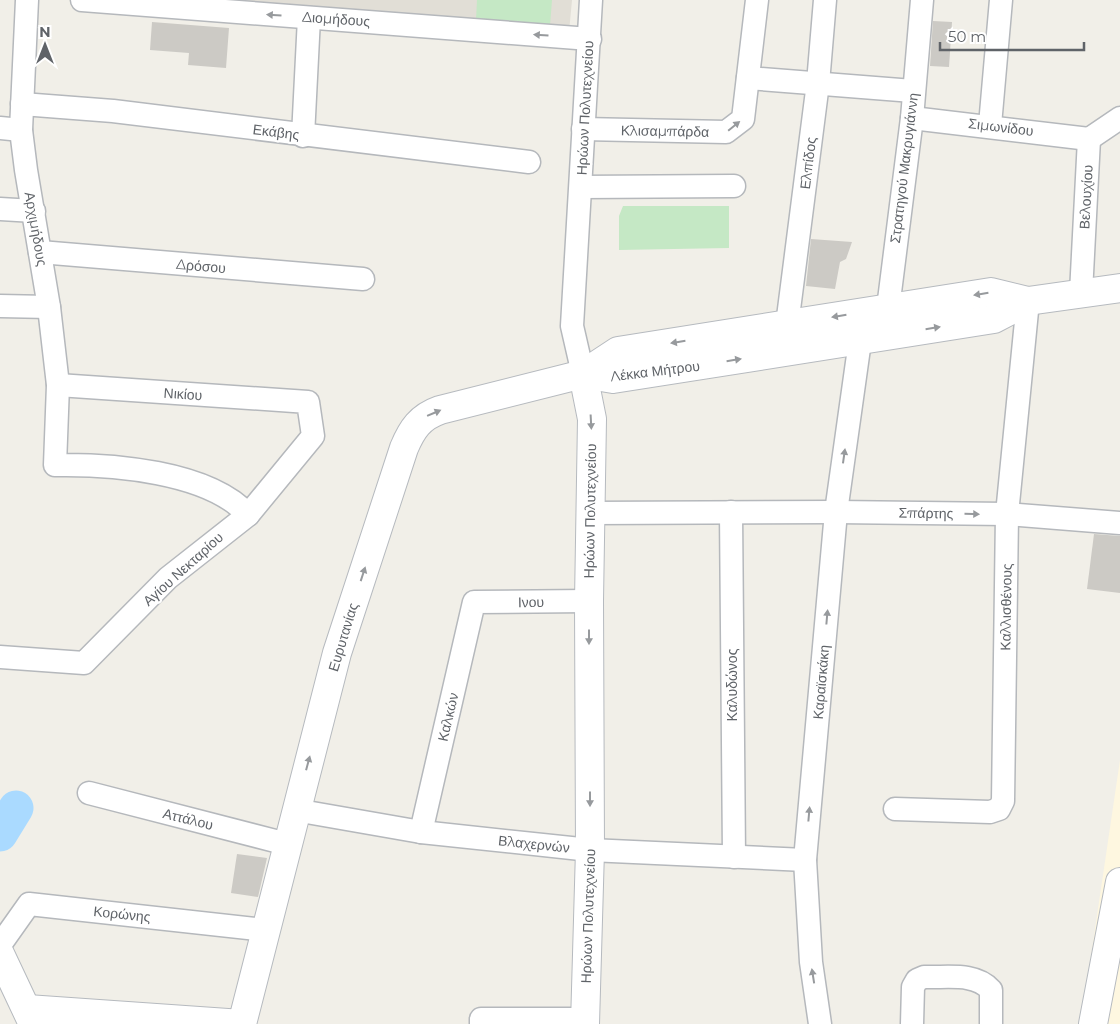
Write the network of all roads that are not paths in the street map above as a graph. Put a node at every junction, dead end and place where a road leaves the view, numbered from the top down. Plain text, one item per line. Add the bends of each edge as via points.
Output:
1 (28, 0) edge
2 (82, 0) edge
3 (591, 0) edge
4 (757, 0) edge
5 (825, 0) edge
6 (922, 0) edge
7 (1001, 0) edge
8 (309, 18) junction
9 (590, 39) junction
10 (748, 78) junction
11 (818, 82) junction
12 (913, 92) junction
13 (22, 104) junction
14 (912, 118) junction
15 (1120, 118) edge
16 (990, 125) junction
17 (11, 129) edge
18 (583, 129) junction
19 (303, 136) junction
20 (1089, 139) junction
21 (529, 162) dead end
22 (734, 186) dead end
23 (581, 187) junction
24 (0, 210) edge
25 (34, 211) junction
26 (40, 252) junction
27 (362, 279) dead end
28 (1120, 288) edge
29 (1081, 293) junction
30 (1028, 301) junction
31 (0, 306) edge
32 (49, 308) junction
33 (887, 309) junction
34 (787, 325) junction
35 (872, 338) junction
36 (583, 374) junction
37 (58, 385) junction
38 (308, 402) joint
39 (731, 512) junction
40 (836, 512) junction
41 (590, 513) junction
42 (248, 514) junction
43 (1007, 514) junction
44 (1120, 523) edge
45 (589, 601) junction
46 (474, 602) joint
47 (0, 657) edge
48 (89, 793) dead end
49 (895, 809) dead end
50 (295, 810) junction
51 (421, 832) junction
52 (287, 844) junction
53 (590, 850) junction
54 (734, 857) junction
55 (805, 860) junction
56 (1120, 882) edge
57 (265, 930) junction
58 (0, 946) edge
59 (0, 954) edge
60 (30, 1016) edge
61 (585, 1021) edge
62 (242, 1024) edge
63 (481, 1024) edge
64 (820, 1024) edge
65 (912, 1024) edge
66 (990, 1024) edge
67 (1093, 1024) edge

1 - 13 street, Αρχιμήδους
8 -> 2 street, Διομήδους
3 - 9 street, Ηρώων Πολυτεχνείου
4 - 10 street, Κλισαμπάρδα
5 - 11 street, Ελπίδος
6 - 12 street, Στρατηγού Μακρυγιάννη
7 - 16 street
9 -> 8 street, Διομήδους
8 - 19 street
9 - 18 street, Ηρώων Πολυτεχνείου
10 - 11 street
18 -> 10 street, Κλισαμπάρδα via 726,132 744,118
11 - 12 street
11 - 34 street, Ελπίδος
12 - 14 street, Στρατηγού Μακρυγιάννη
13 - 17 street, Αρχιμήδους
13 - 19 street, Εκάβης via 112,111
14 - 16 street, Σιμωνίδου
14 - 33 street, Στρατηγού Μακρυγιάννη
15 - 20 street
16 - 20 street, Σιμωνίδου
17 - 25 street, Αρχιμήδους via 26,170
18 - 23 street, Ηρώων Πολυτεχνείου
19 - 21 street, Εκάβης
20 - 29 street, Βελουχίου
22 - 23 street
23 - 36 street, Ηρώων Πολυτεχνείου via 572,326
24 - 25 street
25 - 26 street, Αρχιμήδους
26 - 27 street, Δρόσου
26 - 32 street, Αρχιμήδους
28 - 29 street, Λέκκα Μήτρου
29 - 30 street, Λέκκα Μήτρου
30 -> 33 street, Λέκκα Μήτρου via 991,292
35 -> 30 street, Λέκκα Μήτρου via 994,319
30 - 43 street, Καλλισθένους
31 - 32 street
32 - 37 street, Αρχιμήδους
33 -> 34 street, Λέκκα Μήτρου
33 - 35 street, Στρατηγού Μακρυγιάννη
34 -> 36 street, Λέκκα Μήτρου via 618,351
36 -> 35 street, Λέκκα Μήτρου via 613,379
40 -> 35 street, Καραϊσκάκη
36 -> 41 street, Ηρώων Πολυτεχνείου via 592,419
50 -> 36 street, Ευρυτανίας via 337,653 414,426 430,413
37 - 38 street, Νικίου
37 - 42 street, Αρχιμήδους via 55,466 112,467 165,474 218,494
38 - 42 street, Αγίου Νεκταρίου via 314,436
39 - 40 street, Σπάρτης
39 - 41 street, Σπάρτης
39 - 54 street, Καλυδώνος
40 -> 43 street, Σπάρτης
55 -> 40 street, Καραϊσκάκη
41 - 45 street, Ηρώων Πολυτεχνείου
42 - 47 street, Αγίου Νεκταρίου via 168,578 84,663
43 - 44 street, Σπάρτης
43 - 49 street, Καλλισθένους via 1003,801 999,809 990,812
45 - 46 street, Ινου
45 -> 53 street, Ηρώων Πολυτεχνείου
46 - 51 street, Καλκών
48 - 52 street, Αττάλου
50 - 51 street, Βλαχερνών
50 - 52 street, Ευρυτανίας
51 - 53 street, Βλαχερνών
52 - 57 street, Ευρυτανίας
53 - 54 street, Βλαχερνών
53 - 61 street, Ηρώων Πολυτεχνείου
54 - 55 street, Βλαχερνών
64 -> 55 street, Καραϊσκάκη via 811,962
56 - 67 street
57 - 58 street, Κορώνης via 29,904
57 - 62 street, Ευρυτανίας
59 - 60 street
60 - 62 street
61 - 63 street via 481,1018
65 - 66 street via 913,987 924,977 975,978 984,982 991,990

